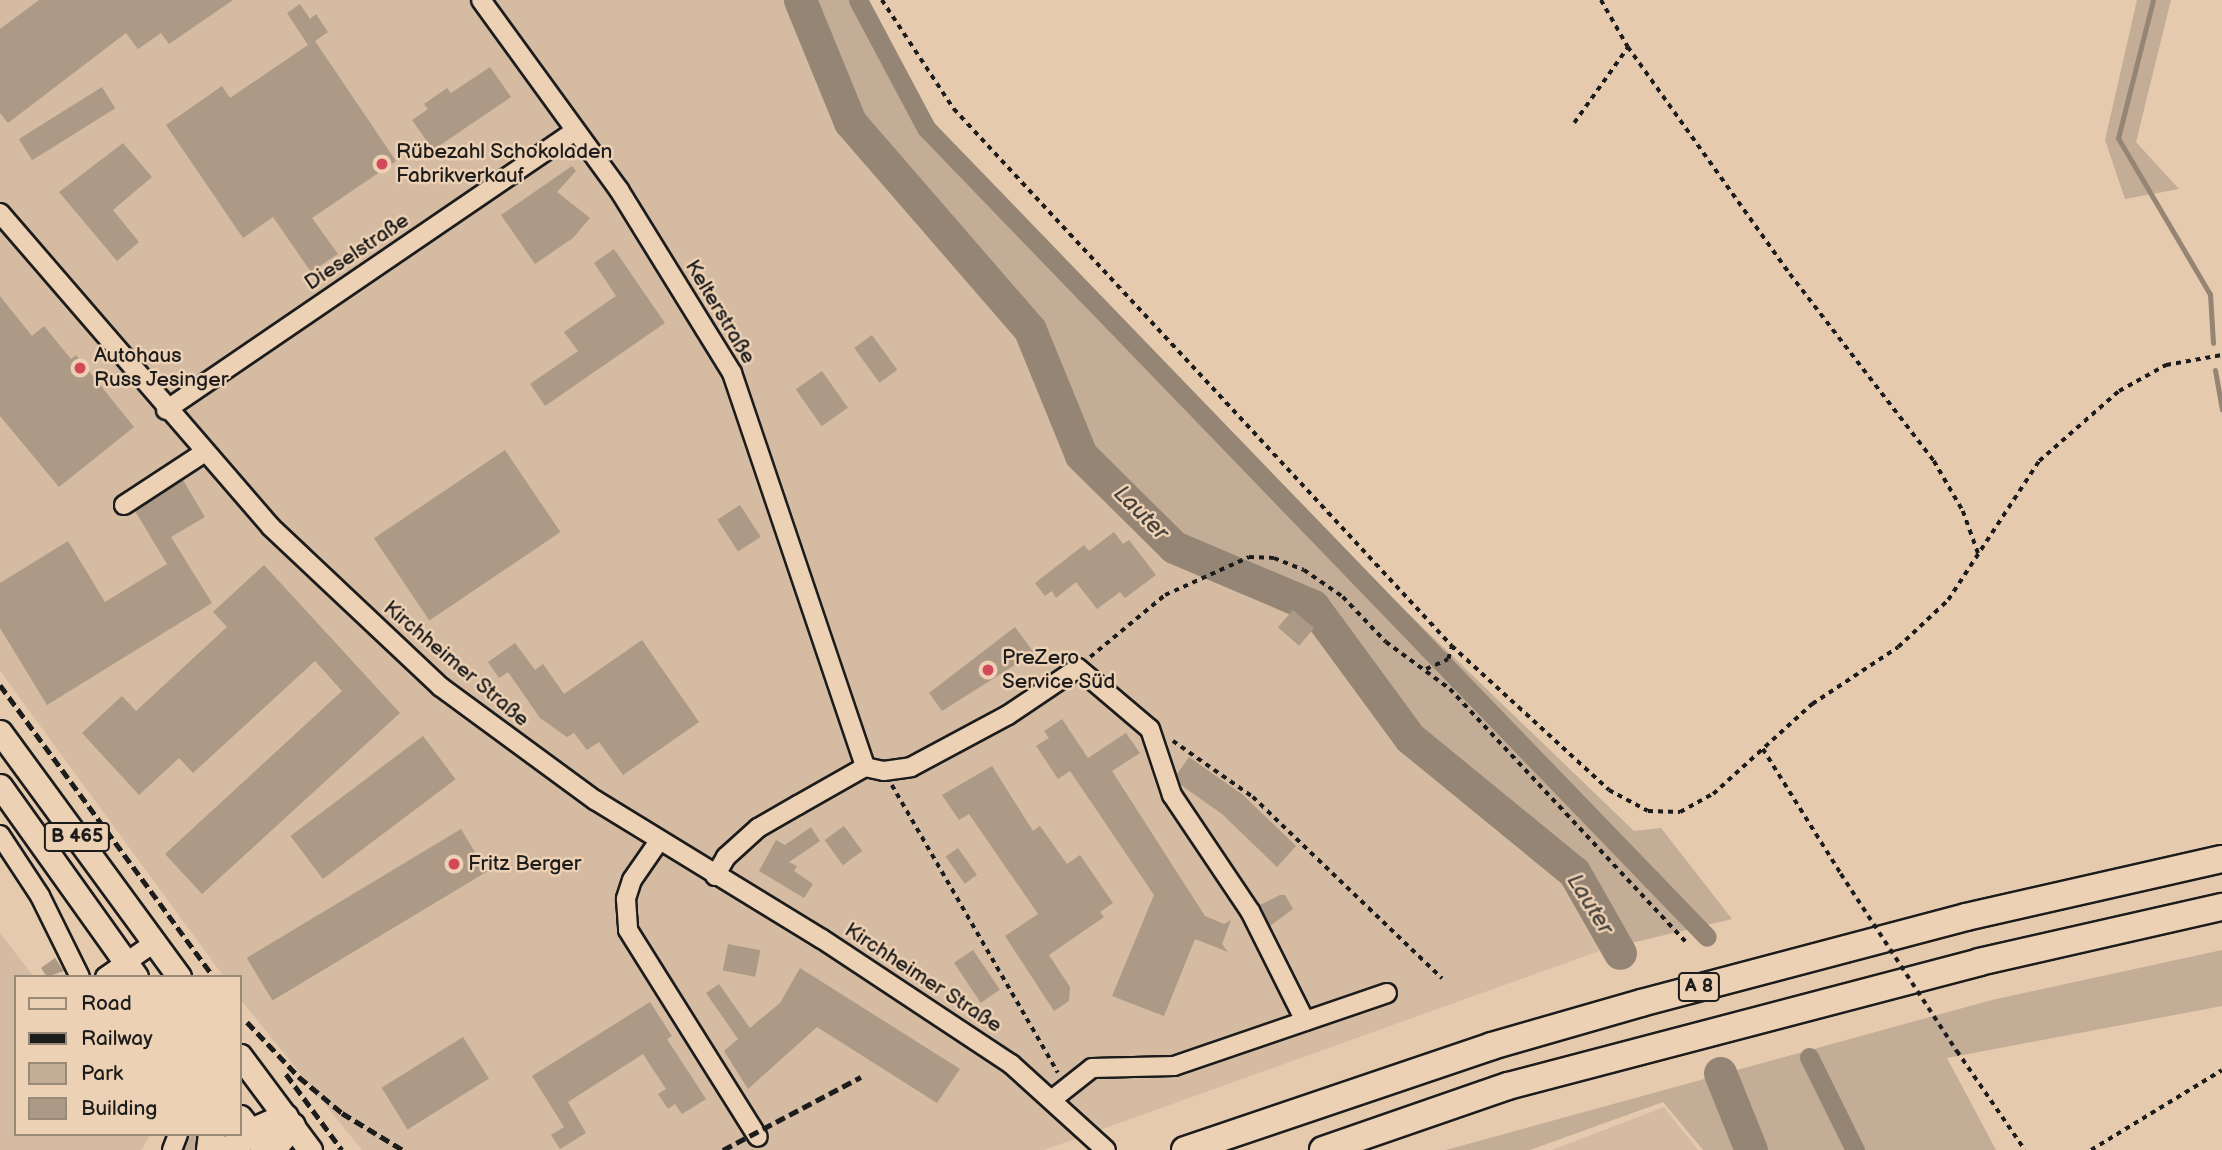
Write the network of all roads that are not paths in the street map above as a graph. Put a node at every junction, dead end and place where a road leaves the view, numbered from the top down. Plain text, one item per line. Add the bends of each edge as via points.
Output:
1 (481, 0) edge
2 (574, 132) junction
3 (0, 213) edge
4 (166, 410) junction
5 (205, 452) junction
6 (124, 505) dead end
7 (0, 732) edge
8 (865, 768) junction
9 (0, 786) edge
10 (0, 835) edge
11 (659, 841) junction
12 (2222, 859) edge
13 (715, 876) junction
14 (2222, 907) edge
15 (154, 943) junction
16 (131, 970) edge
17 (79, 975) edge
18 (112, 975) edge
19 (178, 975) edge
20 (1387, 993) dead end
21 (1305, 1021) junction
22 (242, 1059) edge
23 (1054, 1098) junction
24 (289, 1121) junction
25 (252, 1133) edge
26 (758, 1137) dead end
27 (229, 1150) edge
28 (272, 1150) edge
29 (310, 1150) edge
30 (1106, 1150) edge
31 (1185, 1150) edge
32 (1323, 1150) edge

1 - 2 street, Kelterstraße
2 - 4 street, Dieselstraße
2 - 8 street, Kelterstraße via 619,190 732,373
3 - 4 street, Kirchheimer Straße
4 - 5 street, Kirchheimer Straße
5 - 6 street
5 - 11 street, Kirchheimer Straße via 335,591 441,687 500,734
7 - 15 main road, B 465
8 - 13 street via 758,828 726,857
8 - 21 street via 911,767 1008,715 1078,668 1144,723 1172,795 1250,911
9 - 16 main road, B 465
10 - 17 street via 40,896
11 - 13 street, Kirchheimer Straße
11 - 26 street via 632,880 626,899 628,930
12 - 31 highway, A 8 via 1966,917 1641,1003 1492,1046
13 - 23 street, Kirchheimer Straße via 822,939 1011,1063
14 - 32 highway, A 8 via 1979,962 1508,1086
15 - 16 street
15 - 19 main road, B 465
16 - 18 street
20 - 21 street
21 - 23 street via 1174,1066 1092,1068
22 - 24 main road
23 - 30 street, Kirchheimer Straße
24 - 25 highway
24 - 28 highway
24 - 29 main road
25 - 27 highway

